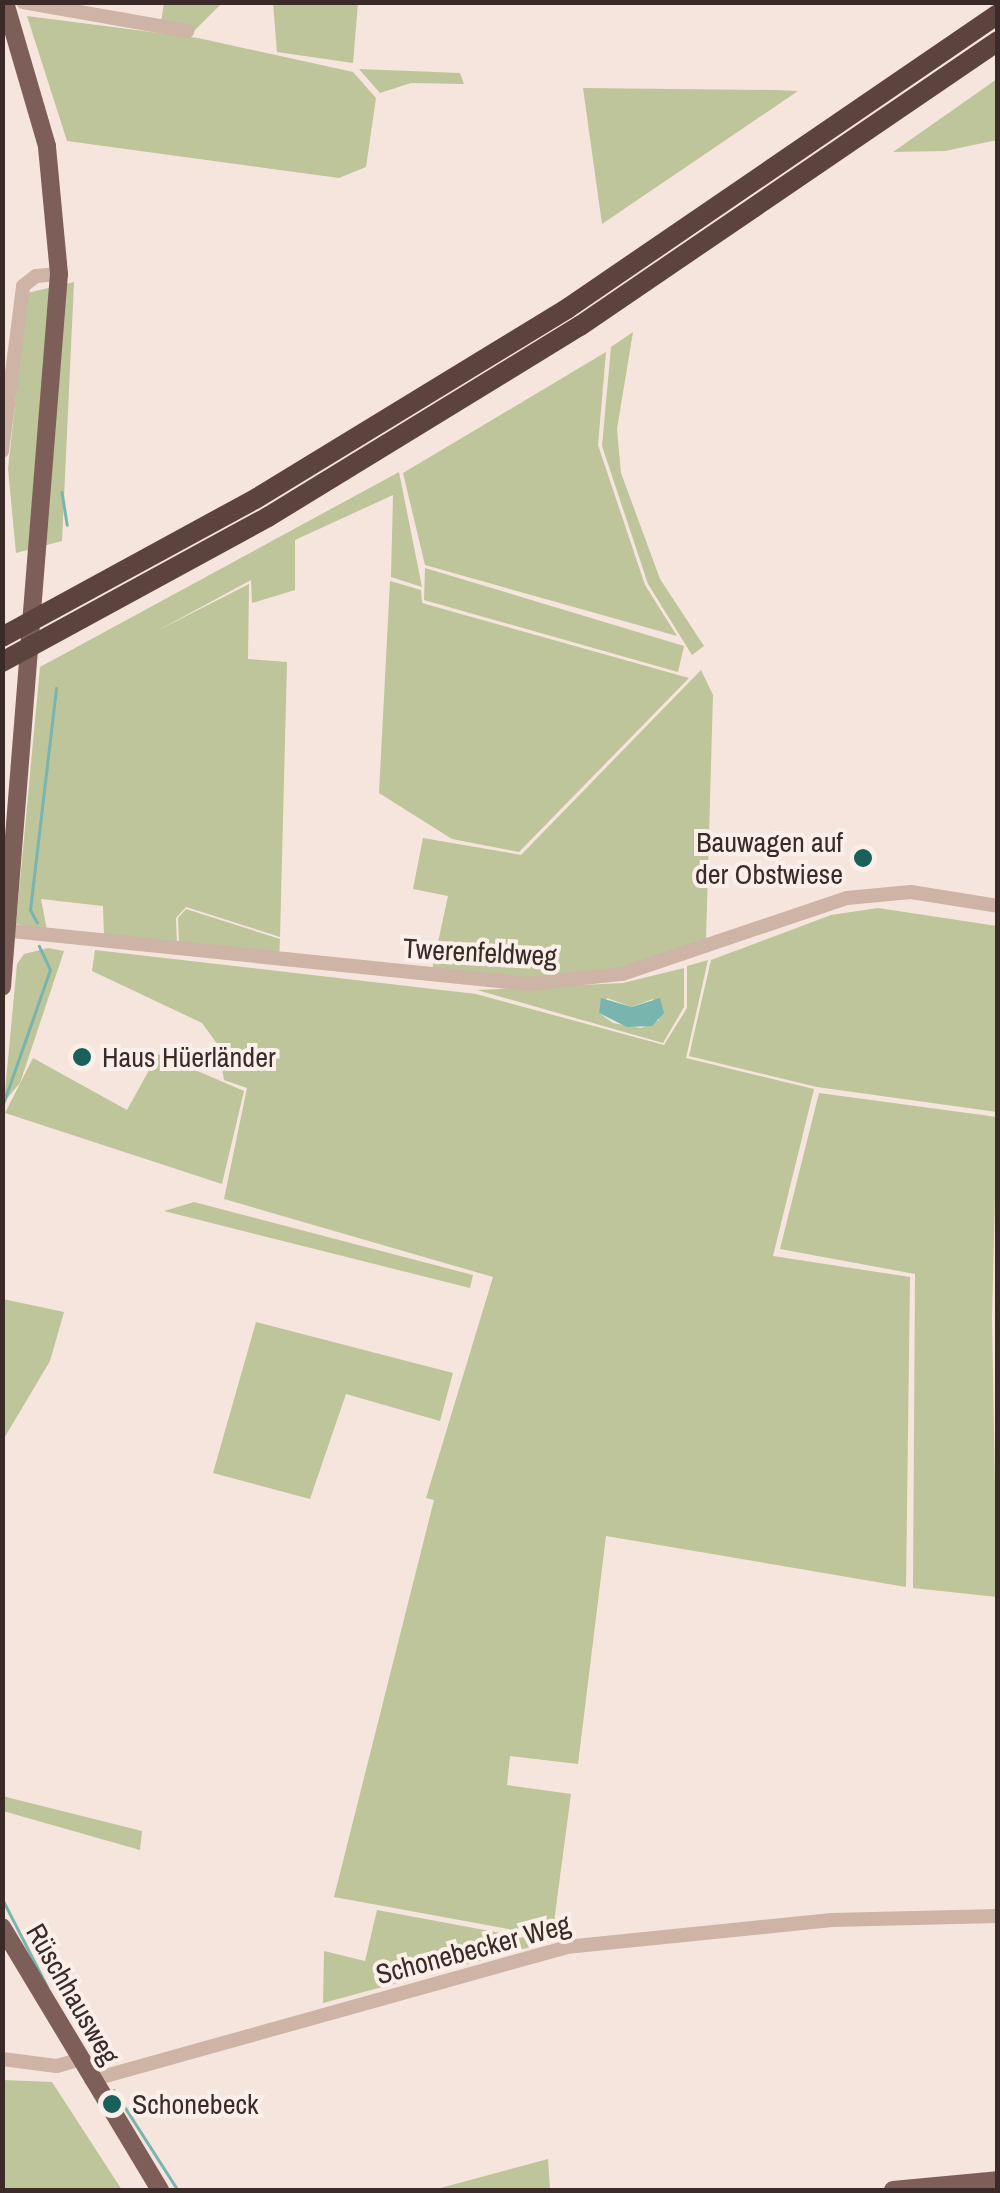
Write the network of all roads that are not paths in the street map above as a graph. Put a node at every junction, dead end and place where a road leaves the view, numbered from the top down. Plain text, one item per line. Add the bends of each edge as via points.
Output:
1 (5, 2) edge
2 (23, 2) edge
3 (998, 14) edge
4 (187, 31) dead end
5 (998, 41) edge
6 (59, 274) junction
7 (2, 451) edge
8 (2, 637) edge
9 (2, 662) edge
10 (998, 906) edge
11 (5, 932) edge
12 (2, 987) edge
13 (998, 1916) edge
14 (2, 1927) edge
15 (2, 2060) edge
16 (78, 2060) junction
17 (91, 2080) junction
18 (998, 2180) edge
19 (160, 2190) edge
20 (893, 2190) edge

1 - 6 main road via 47,146
2 - 4 street
3 - 8 highway via 568,308 257,498
5 - 9 highway via 564,336 268,517
6 - 7 street via 36,276 23,286
6 - 11 main road
10 - 11 street, Twerenfeldweg via 911,892 848,898 660,964 559,983 488,982
11 - 12 main road
13 - 17 street, Schonebecker Weg via 832,1920 566,1947
14 - 16 main road, Rüschhausweg
15 - 16 street via 57,2066
16 - 17 main road, Rüschhausweg
17 - 19 main road, Rüschhausweg
18 - 20 main road

